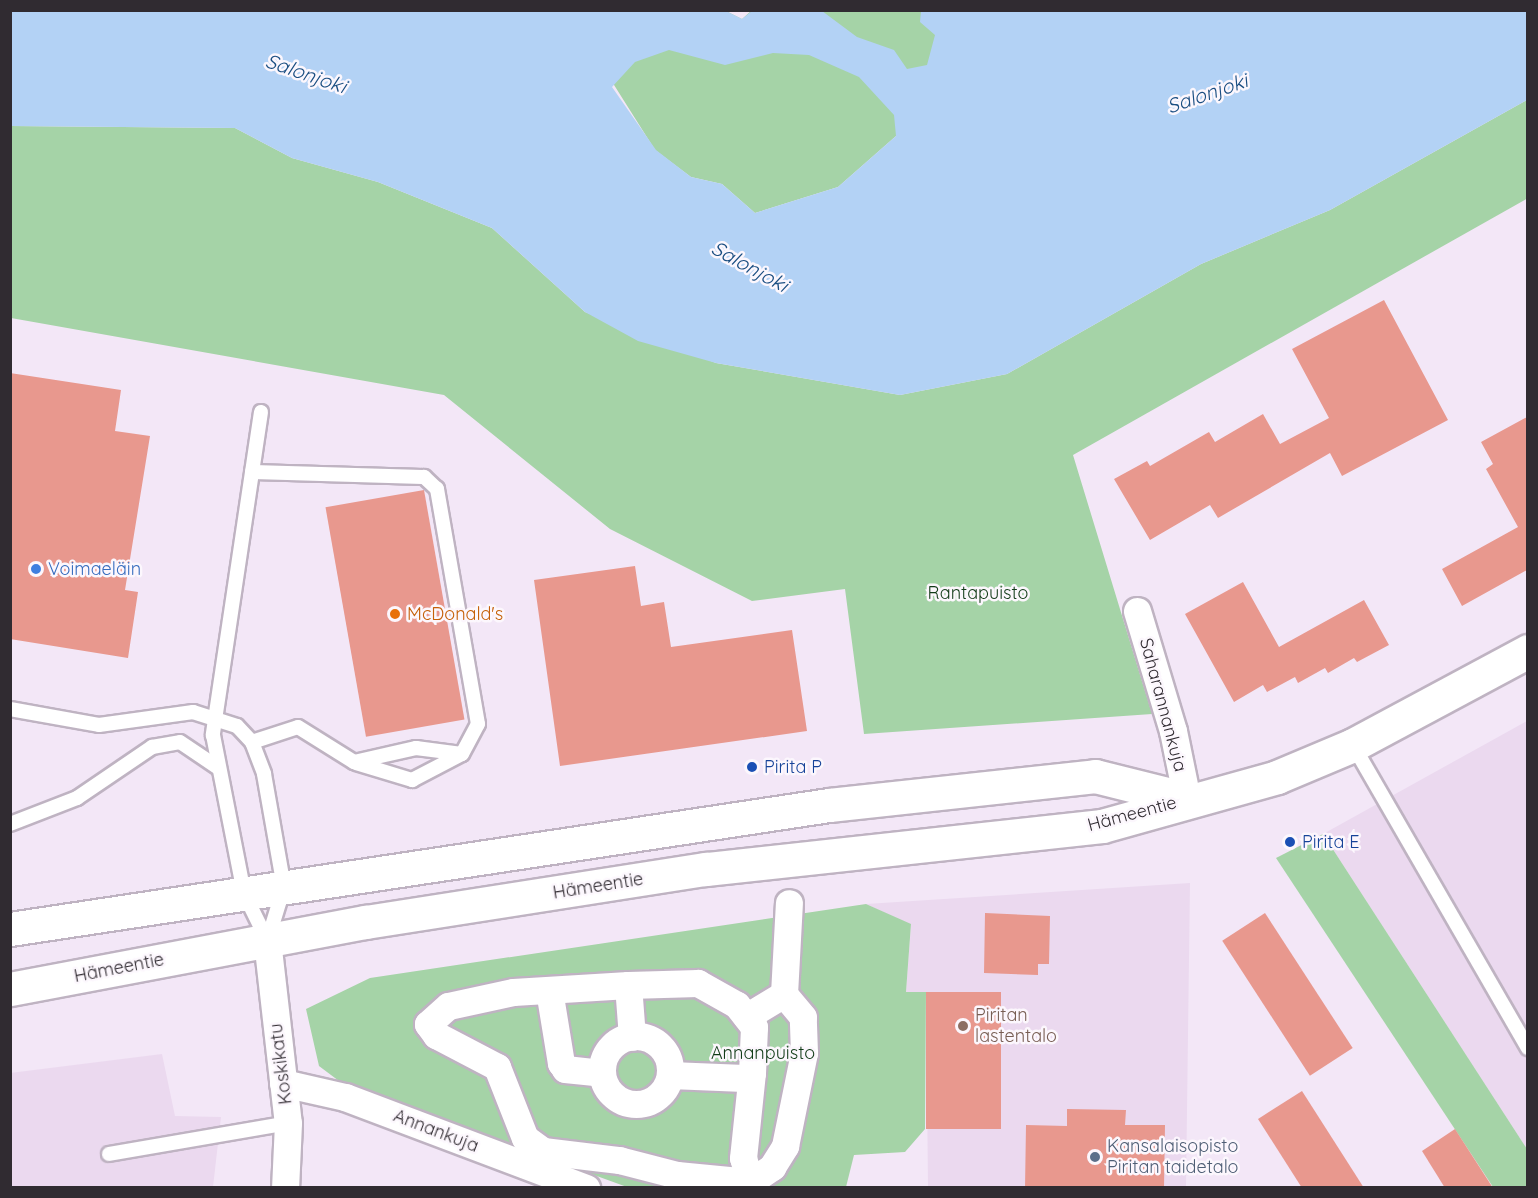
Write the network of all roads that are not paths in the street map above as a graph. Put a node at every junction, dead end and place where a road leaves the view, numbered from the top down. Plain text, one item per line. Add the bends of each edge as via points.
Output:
1 (261, 412) dead end
2 (252, 472) junction
3 (1137, 611) dead end
4 (1527, 651) edge
5 (10, 709) edge
6 (216, 716) junction
7 (252, 742) junction
8 (1353, 745) junction
9 (462, 754) junction
10 (354, 762) junction
11 (217, 767) junction
12 (1187, 800) junction
13 (10, 824) edge
14 (284, 887) junction
15 (244, 893) junction
16 (789, 903) dead end
17 (10, 929) edge
18 (267, 940) junction
19 (628, 985) junction
20 (10, 989) edge
21 (549, 990) junction
22 (784, 994) junction
23 (746, 1017) junction
24 (632, 1037) junction
25 (1527, 1048) edge
26 (602, 1073) junction
27 (752, 1073) junction
28 (670, 1075) junction
29 (283, 1083) junction
30 (288, 1123) junction
31 (109, 1154) dead end
32 (750, 1182) junction
33 (285, 1188) edge
34 (586, 1188) edge

1 - 2 lane
2 - 6 lane
2 - 9 lane via 424,477 437,489 478,723
3 - 12 street, Saharannankuja via 1173,731
4 - 8 main road, Hämeentie
5 - 6 lane via 99,725 170,712
6 - 7 lane via 237,726
6 - 11 lane
7 - 10 lane via 298,727
7 - 14 lane via 264,774
8 - 12 main road, Hämeentie via 1277,777
8 - 25 lane
9 - 10 lane via 416,748
9 - 10 lane via 412,780
11 - 13 lane via 180,742 152,747 77,798
11 - 15 lane
12 - 14 main road, Hämeentie via 1095,776 701,821
12 - 18 main road, Hämeentie via 1102,826 706,869
14 - 15 main road, Hämeentie
14 - 18 lane
15 - 17 main road, Hämeentie
15 - 18 lane
16 - 22 street
18 - 20 main road, Hämeentie
18 - 29 street, Koskikatu
19 - 21 street
19 - 23 street via 698,983 737,1005
19 - 24 street
21 - 26 street via 561,1063 565,1068
21 - 32 street via 448,1006 428,1024 436,1035 497,1067 525,1138 543,1151 619,1160 677,1175
22 - 23 street
22 - 32 street via 803,1017 796,1101 785,1146 772,1167
23 - 27 street via 754,1027
24 - 26 street via 608,1051
24 - 28 street via 658,1044
26 - 28 street via 619,1100 641,1104 660,1095
27 - 28 street via 744,1078
27 - 32 street via 743,1158
29 - 30 street, Koskikatu
29 - 34 street, Annankuja via 345,1097
30 - 31 lane
30 - 33 street, Koskikatu

